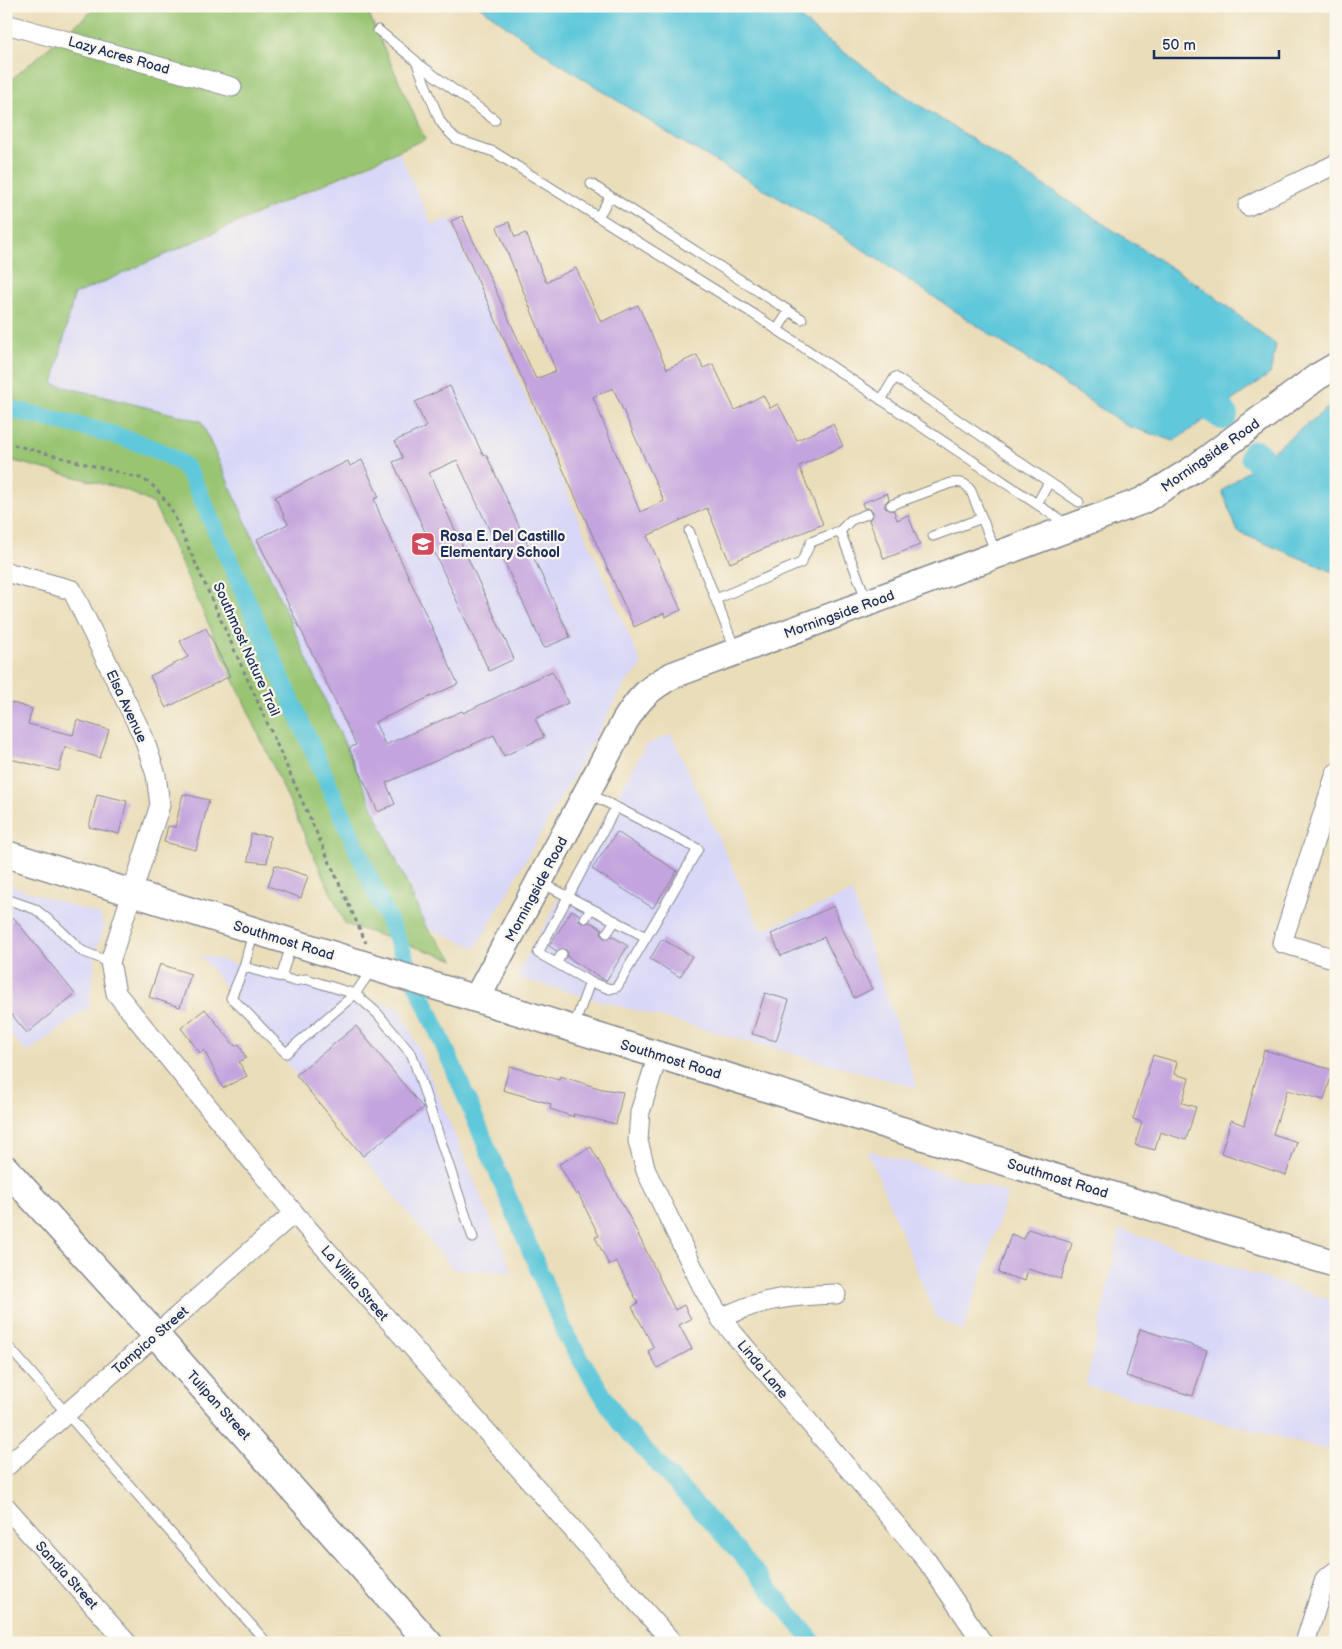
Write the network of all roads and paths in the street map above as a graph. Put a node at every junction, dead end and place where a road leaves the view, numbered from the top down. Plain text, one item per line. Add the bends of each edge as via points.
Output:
1 (6, 24) edge
2 (378, 30) dead end
3 (416, 62) junction
4 (232, 87) dead end
5 (495, 120) dead end
6 (1336, 164) edge
7 (591, 184) dead end
8 (610, 197) junction
9 (1248, 206) dead end
10 (598, 217) junction
11 (789, 311) junction
12 (802, 319) dead end
13 (777, 330) junction
14 (1336, 366) edge
15 (881, 400) junction
16 (6, 443) edge
17 (1049, 482) junction
18 (1079, 502) dead end
19 (1037, 504) junction
20 (891, 505) dead end
21 (867, 514) dead end
22 (982, 518) junction
23 (1072, 528) junction
24 (689, 531) dead end
25 (840, 531) junction
26 (933, 536) dead end
27 (996, 556) junction
28 (6, 572) edge
29 (716, 599) junction
30 (867, 603) junction
31 (736, 652) junction
32 (1336, 773) edge
33 (587, 793) junction
34 (616, 807) junction
35 (6, 854) edge
36 (539, 882) junction
37 (133, 893) junction
38 (568, 897) junction
39 (6, 899) edge
40 (591, 909) junction
41 (585, 918) dead end
42 (615, 921) junction
43 (253, 931) junction
44 (607, 933) dead end
45 (646, 937) junction
46 (292, 942) junction
47 (562, 954) dead end
48 (1336, 959) edge
49 (110, 962) junction
50 (556, 963) junction
51 (244, 967) junction
52 (374, 967) junction
53 (281, 978) junction
54 (590, 982) junction
55 (355, 994) junction
56 (467, 995) junction
57 (573, 1028) junction
58 (658, 1055) junction
59 (6, 1170) edge
60 (294, 1213) junction
61 (473, 1238) dead end
62 (1336, 1264) edge
63 (836, 1294) dead end
64 (721, 1320) junction
65 (156, 1335) junction
66 (6, 1344) edge
67 (66, 1414) junction
68 (6, 1467) edge
69 (6, 1507) edge
70 (1336, 1571) edge
71 (128, 1643) edge
72 (267, 1643) edge
73 (429, 1643) edge
74 (673, 1643) edge
75 (983, 1643) edge
76 (1305, 1643) edge

1 - 4 street, Lazy Acres Road
2 - 3 lane
3 - 5 lane
3 - 10 lane via 440,121 456,139 494,152
6 - 9 street
7 - 8 lane
8 - 10 lane
8 - 11 lane
10 - 13 lane
11 - 12 lane
11 - 13 lane
13 - 15 lane
14 - 23 street, Morningside Road via 1168,486 1142,501
15 - 17 lane via 895,377
15 - 19 lane
16 - 52 path, Southmost Nature Trail via 140,478 151,483 162,496 172,511 362,930
17 - 18 lane
17 - 19 lane
19 - 23 lane
20 - 22 lane via 961,482 967,484
21 - 25 lane via 851,520
22 - 26 lane
22 - 27 lane
23 - 27 street, Morningside Road
24 - 29 lane
25 - 29 lane via 811,542 801,563
25 - 30 lane
27 - 30 street, Morningside Road
28 - 37 street, Elsa Avenue via 72,590 143,736 156,775 160,805
29 - 31 lane
30 - 31 street, Morningside Road
31 - 33 street, Morningside Road via 673,675 653,686 638,701
32 - 48 street via 1282,943
33 - 34 lane
33 - 36 street, Morningside Road
34 - 38 lane
34 - 45 lane via 698,849
35 - 37 street, Southmost Road
36 - 38 lane
36 - 56 street, Morningside Road
37 - 43 street, Southmost Road
37 - 49 street, La Villita Street
38 - 40 lane
38 - 50 lane via 538,953
39 - 49 lane via 35,910 82,952
40 - 41 lane
40 - 42 lane
42 - 44 lane
42 - 45 lane
43 - 46 street, Southmost Road
43 - 51 lane
45 - 54 lane via 617,987 610,989
46 - 52 street, Southmost Road
46 - 53 lane
47 - 50 lane
49 - 60 street, La Villita Street via 116,993
50 - 54 lane via 581,972
51 - 53 lane
51 - 55 lane via 231,998 286,1052
52 - 55 lane
52 - 56 street, Southmost Road
53 - 55 lane via 306,979
54 - 57 lane
55 - 61 lane via 377,1013 412,1055
56 - 57 street, Southmost Road
57 - 58 street, Southmost Road
58 - 62 street, Southmost Road
58 - 64 street, Linda Lane via 640,1112 640,1148 646,1171
59 - 65 street, Tulipan Street
60 - 65 street, Tampico Street
60 - 74 street, La Villita Street
63 - 64 street via 800,1295 738,1310
64 - 75 street, Linda Lane via 927,1561
65 - 67 street, Tampico Street
65 - 73 street, Tulipan Street
66 - 67 lane
67 - 68 street, Tampico Street
67 - 72 lane
69 - 71 street, Sandia Street
70 - 76 street via 1325,1579

